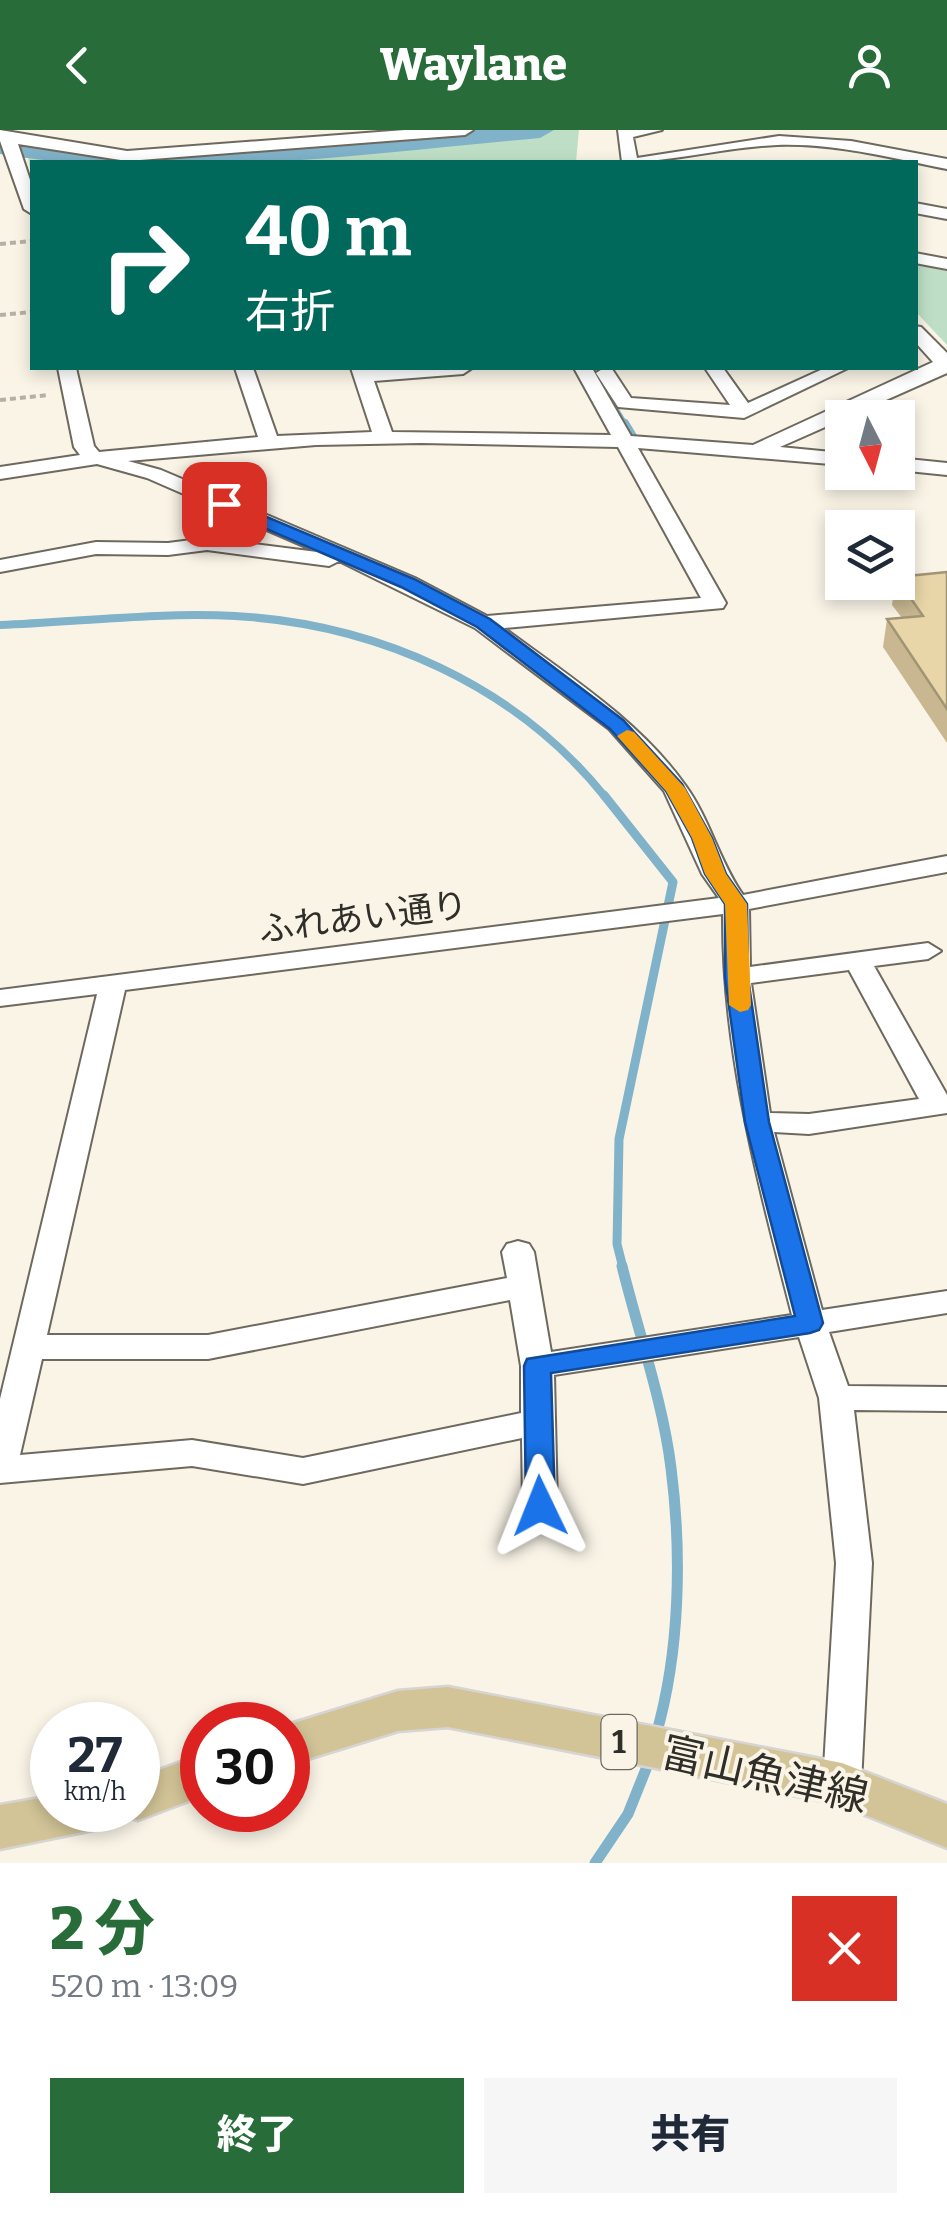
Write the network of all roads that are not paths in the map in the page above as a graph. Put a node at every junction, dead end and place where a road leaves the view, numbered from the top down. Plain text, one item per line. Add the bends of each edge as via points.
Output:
1 (270, 130) edge
2 (465, 130) edge
3 (654, 130) edge
4 (694, 130) edge
5 (279, 146) junction
6 (7, 147) edge
7 (726, 148) junction
8 (630, 160) edge
9 (678, 160) edge
10 (744, 160) edge
11 (947, 164) edge
12 (30, 203) edge
13 (918, 209) edge
14 (947, 214) edge
15 (918, 259) edge
16 (947, 264) edge
17 (918, 335) edge
18 (946, 363) edge
19 (67, 370) edge
20 (245, 370) edge
21 (412, 370) edge
22 (584, 370) edge
23 (603, 370) edge
24 (715, 370) edge
25 (830, 370) edge
26 (362, 372) edge
27 (744, 412) junction
28 (384, 434) junction
29 (626, 440) junction
30 (268, 442) junction
31 (758, 450) junction
32 (92, 456) junction
33 (825, 456) edge
34 (915, 466) edge
35 (947, 469) edge
36 (0, 472) edge
37 (365, 565) junction
38 (0, 566) edge
39 (483, 623) junction
40 (947, 864) edge
41 (736, 904) junction
42 (928, 950) dead end
43 (857, 960) junction
44 (736, 978) junction
45 (113, 984) junction
46 (0, 998) edge
47 (942, 1105) edge
48 (757, 1122) junction
49 (518, 1252) dead end
50 (524, 1286) junction
51 (947, 1302) edge
52 (810, 1323) junction
53 (28, 1347) junction
54 (537, 1366) junction
55 (836, 1398) junction
56 (947, 1399) edge
57 (538, 1422) junction
58 (540, 1506) dead end
59 (310, 1738) edge
60 (842, 1784) junction
61 (30, 1822) edge
62 (947, 1826) edge
63 (0, 1827) edge

1 - 5 street
2 - 5 street
3 - 8 street via 624,133
4 - 7 street
5 - 6 street via 127,156
6 - 12 street
7 - 9 street
7 - 10 street
7 - 11 street via 827,144
13 - 14 street
15 - 16 street
17 - 18 street
18 - 31 street
19 - 32 street via 84,447
20 - 30 street
21 - 26 street
22 - 29 street
23 - 27 street via 625,403
24 - 27 street
25 - 27 street
26 - 28 street
28 - 29 street
28 - 30 street
29 - 31 street
29 - 39 street via 714,603
30 - 32 street
31 - 33 street
32 - 36 street
32 - 37 street via 154,474
34 - 35 street
37 - 38 street via 207,544 96,548
37 - 39 street
39 - 41 street via 616,724 674,788
40 - 41 street, ふれあい通り
41 - 44 street
41 - 45 street, ふれあい通り
42 - 43 street
43 - 44 street
43 - 47 street
44 - 48 street
45 - 46 street, ふれあい通り
45 - 53 street
47 - 48 street via 809,1124
48 - 52 street
49 - 50 street
50 - 53 street via 208,1347
50 - 54 street
51 - 52 street
52 - 54 street
52 - 55 street
53 - 57 street via 0,1470 192,1453 304,1471
54 - 57 street
55 - 56 street
55 - 60 street via 854,1562
57 - 58 street
59 - 60 main road, 富山魚津線 / 1 via 384,1714 448,1708
60 - 62 main road, 富山魚津線 / 1
61 - 63 main road

